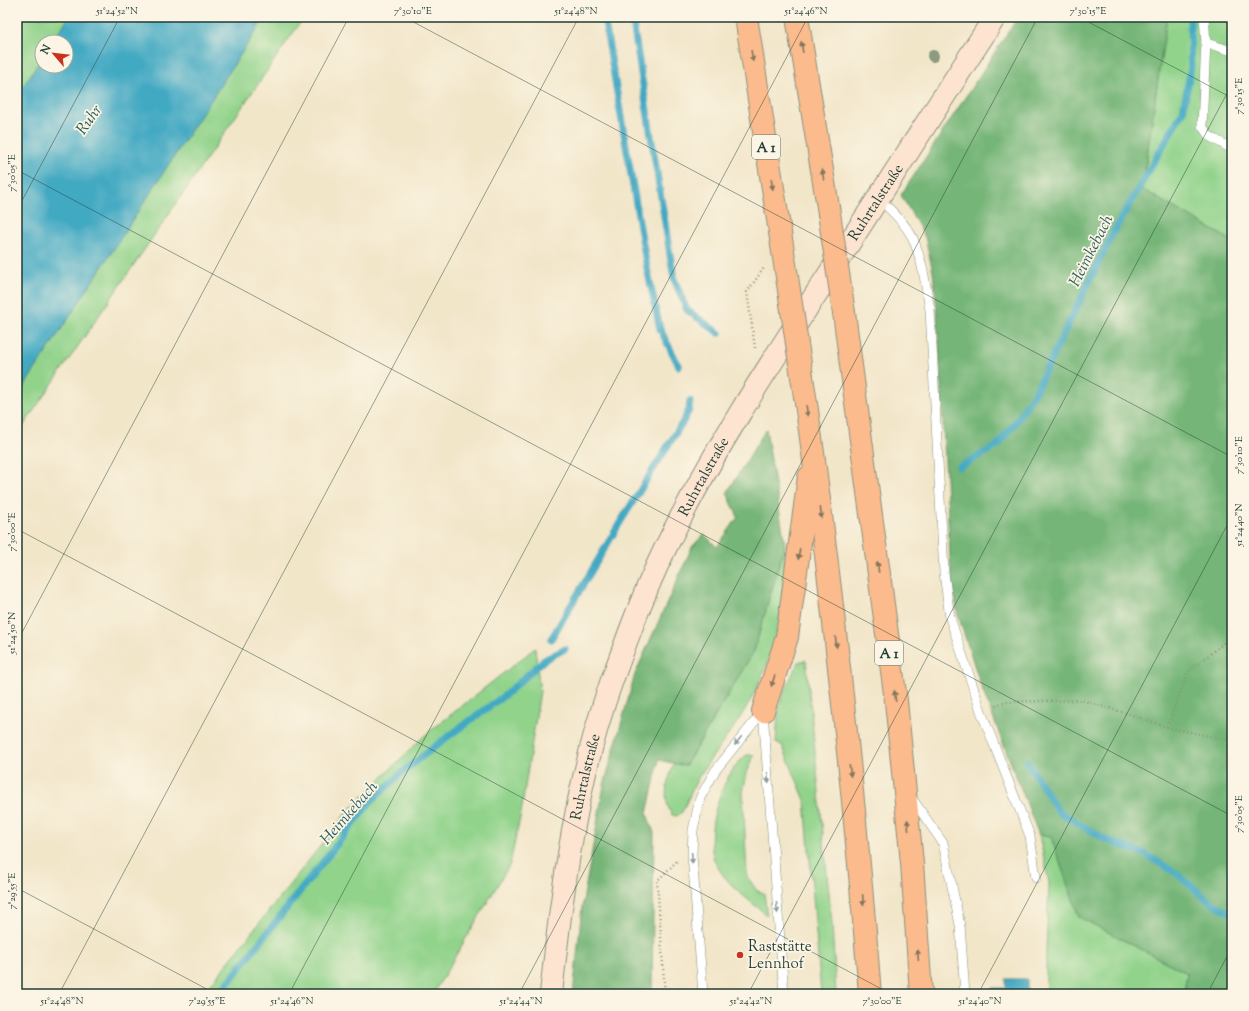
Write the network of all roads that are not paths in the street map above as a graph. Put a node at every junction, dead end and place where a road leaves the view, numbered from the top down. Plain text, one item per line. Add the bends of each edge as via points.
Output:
1 (746, 17) edge
2 (797, 17) edge
3 (995, 17) edge
4 (1204, 17) edge
5 (1206, 43) junction
6 (1232, 51) edge
7 (1232, 150) edge
8 (878, 198) junction
9 (813, 446) junction
10 (763, 711) junction
11 (905, 788) junction
12 (1036, 878) dead end
13 (551, 994) edge
14 (703, 994) edge
15 (784, 994) edge
16 (870, 994) edge
17 (921, 994) edge
18 (965, 994) edge

1 -> 9 highway, A 1, bridge
11 -> 2 highway, A 1, bridge via 896,701 844,313
3 - 8 main road, Ruhrtalstraße
4 - 5 lane
5 - 6 lane
5 - 7 lane via 1202,126 1209,136
8 - 12 lane via 899,219 914,240 923,271 930,310 944,573 950,618 982,714 1030,836
8 - 13 main road, Ruhrtalstraße via 759,380 664,552 641,604 610,685 592,743 567,860
9 -> 10 highway via 787,637
9 -> 16 highway, A 1 via 844,708
10 -> 14 lane via 715,771 700,798 693,830 692,855
10 -> 15 lane
17 -> 11 highway, A 1
11 - 18 lane via 943,843 960,925

